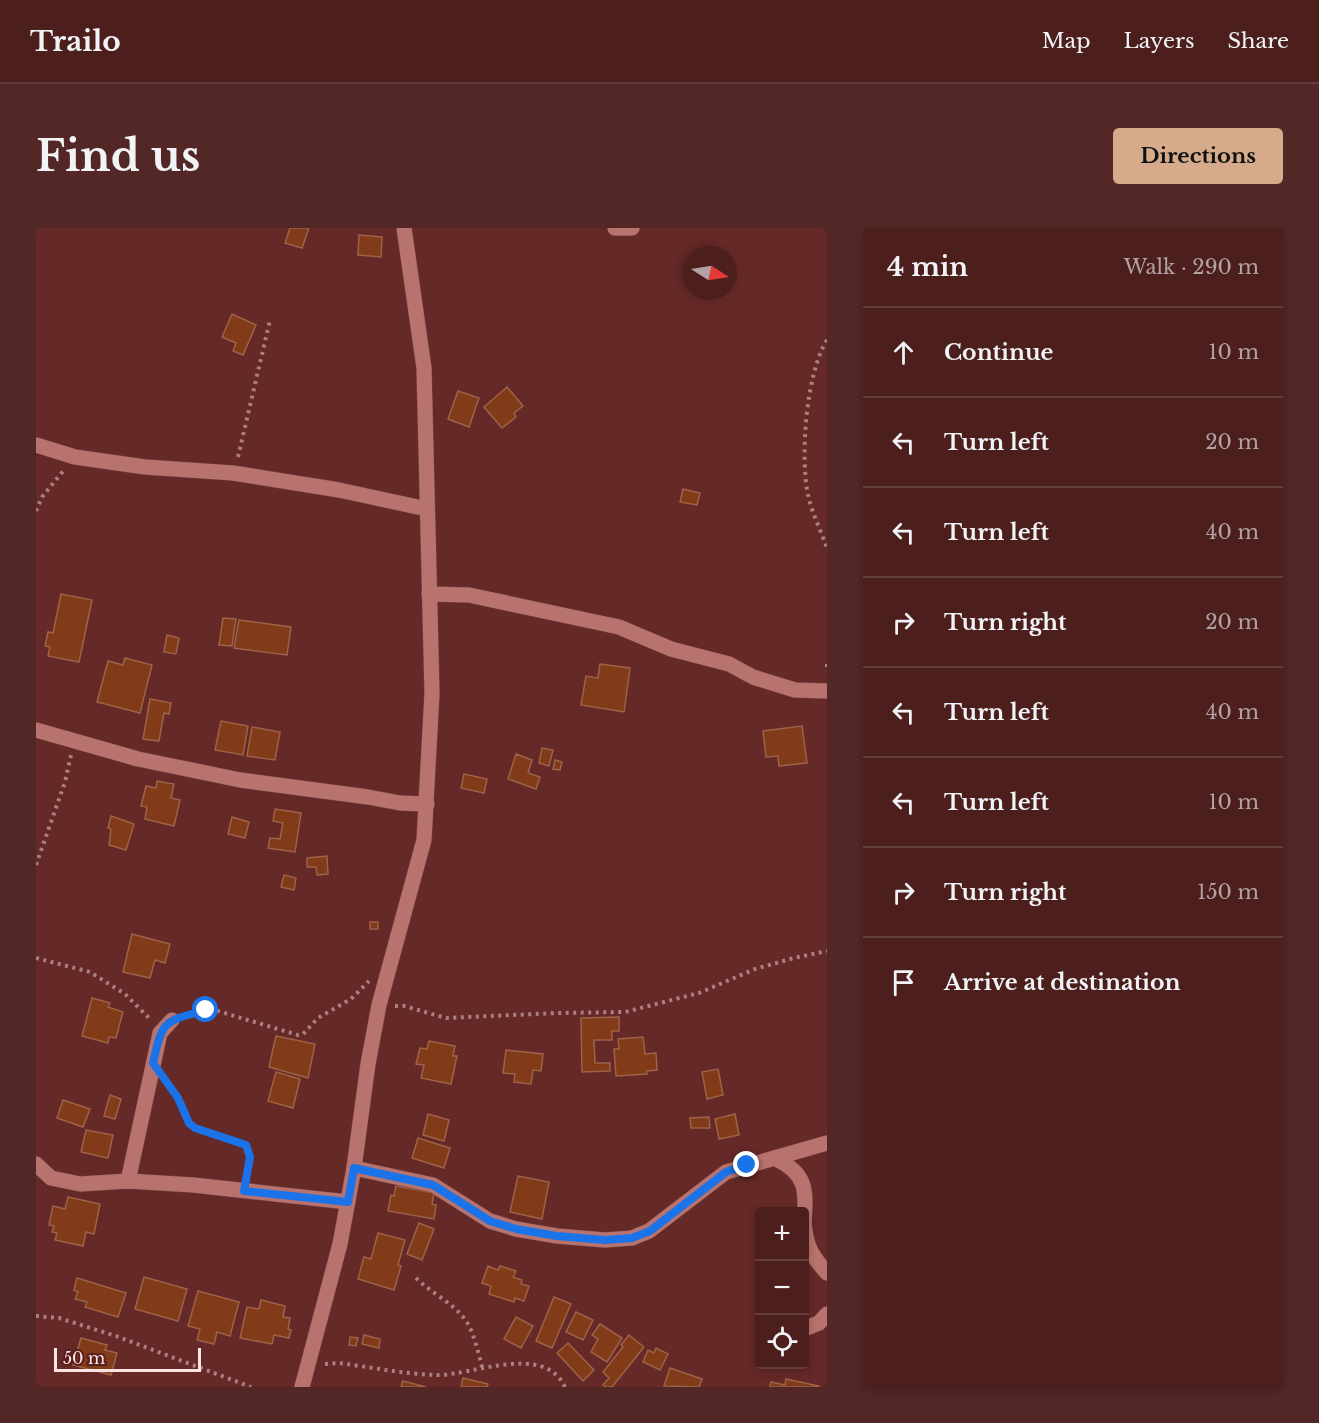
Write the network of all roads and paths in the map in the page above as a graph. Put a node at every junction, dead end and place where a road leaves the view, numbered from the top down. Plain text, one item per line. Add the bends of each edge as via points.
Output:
1 (404, 228) edge
2 (615, 228) edge
3 (632, 228) edge
4 (270, 320) dead end
5 (827, 340) edge
6 (36, 446) edge
7 (75, 457) junction
8 (234, 473) junction
9 (427, 508) junction
10 (36, 511) edge
11 (827, 548) edge
12 (429, 594) junction
13 (827, 691) edge
14 (36, 730) edge
15 (74, 742) junction
16 (427, 804) junction
17 (36, 865) edge
18 (827, 951) edge
19 (36, 958) edge
20 (388, 971) junction
21 (379, 1005) junction
22 (172, 1020) joint
23 (160, 1033) junction
24 (153, 1063) junction
25 (827, 1143) edge
26 (776, 1159) junction
27 (36, 1164) edge
28 (354, 1168) junction
29 (128, 1181) junction
30 (244, 1191) junction
31 (348, 1202) junction
32 (806, 1207) edge
33 (809, 1247) edge
34 (827, 1273) edge
35 (416, 1278) dead end
36 (827, 1314) edge
37 (36, 1316) edge
38 (809, 1327) edge
39 (309, 1365) junction
40 (482, 1367) junction
41 (250, 1387) edge
42 (302, 1387) edge
43 (565, 1387) edge

1 - 9 street via 424,368
2 - 3 street
4 - 8 path
5 - 11 path via 819,352 804,435 808,495
6 - 7 street
7 - 8 street
7 - 10 path via 42,497
8 - 9 street
9 - 12 street
12 - 13 street via 469,595 619,627 671,649 729,664 753,677 795,690
12 - 16 street via 432,693
14 - 15 street
15 - 16 street via 240,780
15 - 17 path via 65,782
16 - 20 street via 424,840
18 - 21 path via 755,969 699,993 625,1012 446,1018 404,1006
19 - 23 path via 90,972 125,994
20 - 21 street
20 - 22 path via 365,983 351,999 318,1018 303,1034 211,1009
21 - 28 street
22 - 23 street
23 - 24 street
24 - 29 street
24 - 30 path via 178,1098 189,1123 246,1145 250,1157
25 - 26 street
26 - 28 street via 726,1172 650,1231 632,1238 605,1240 516,1229 490,1221 433,1185
26 - 32 street via 800,1175
27 - 29 street via 51,1178 64,1182
28 - 31 street
29 - 30 street
30 - 31 street
31 - 39 street
33 - 34 street
35 - 40 path via 462,1316 471,1329
36 - 38 street
37 - 41 path via 58,1318 133,1341
39 - 40 path via 339,1363 437,1375
39 - 42 street
40 - 43 path via 521,1363 539,1367 552,1371

